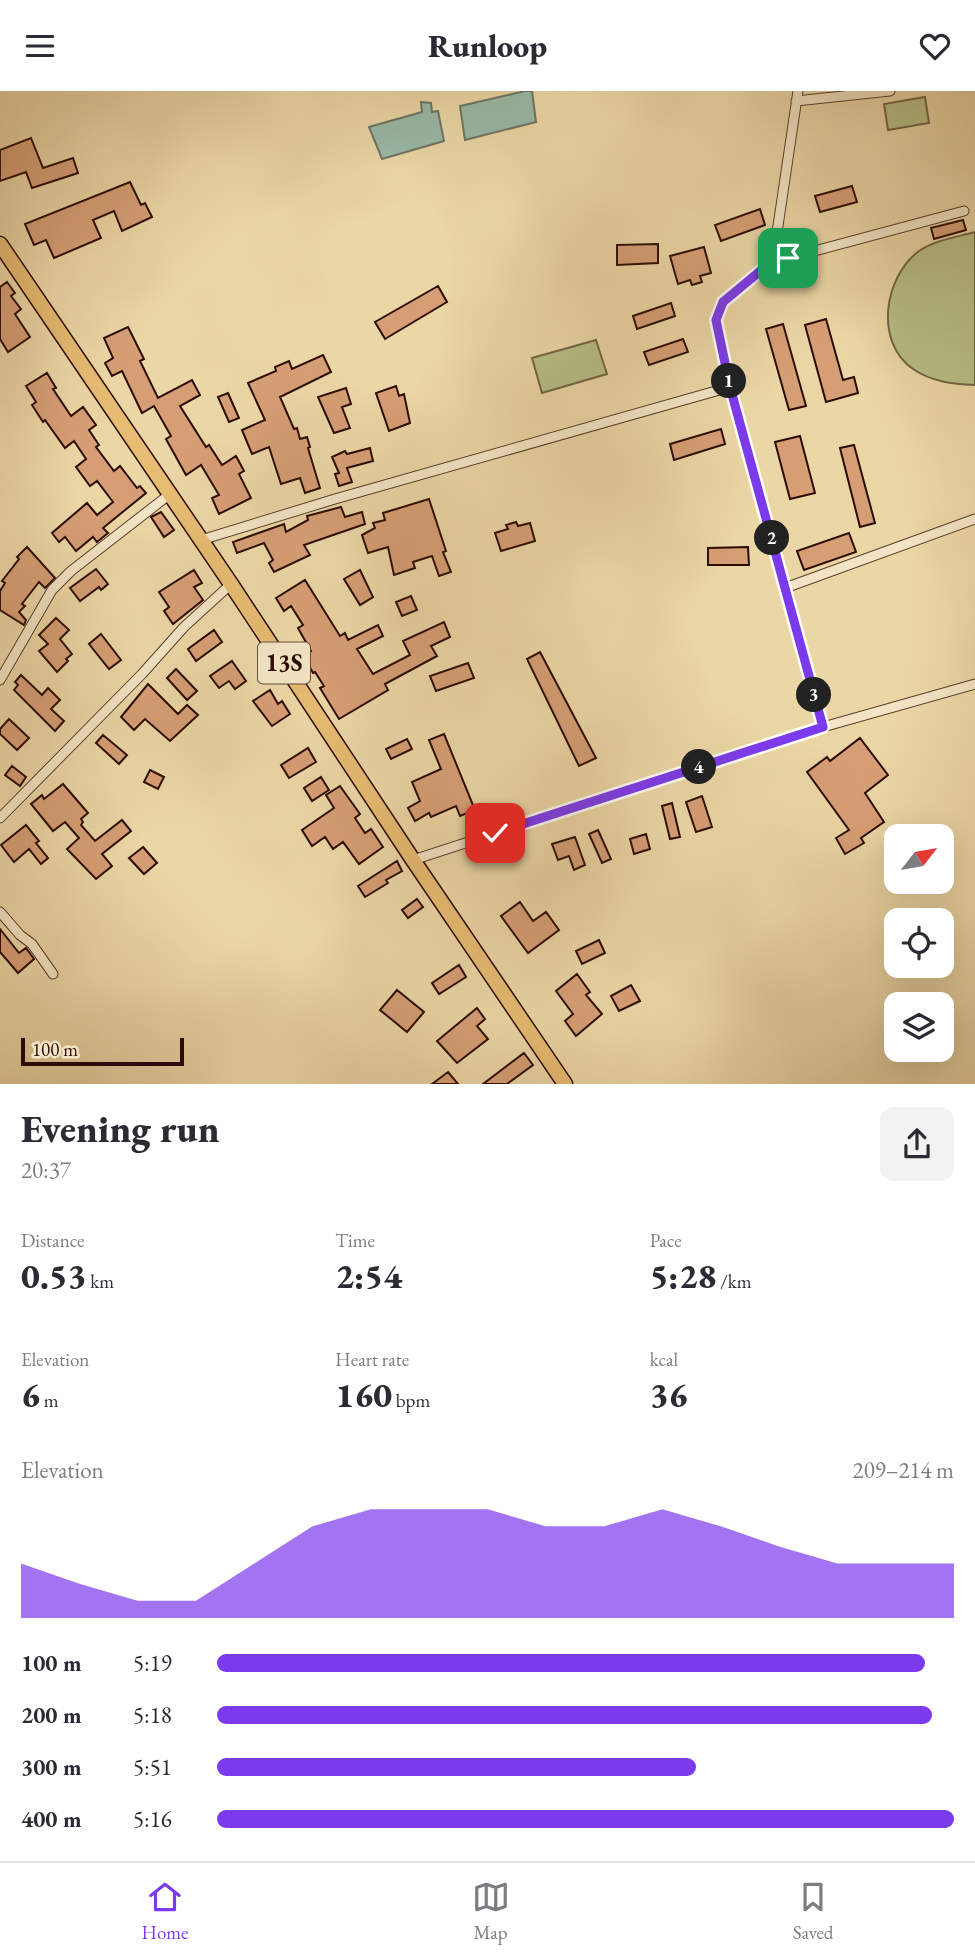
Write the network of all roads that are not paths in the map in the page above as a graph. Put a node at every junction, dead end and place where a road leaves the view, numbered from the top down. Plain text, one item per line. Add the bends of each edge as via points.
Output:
1 (890, 91) edge
2 (797, 96) edge
3 (964, 211) dead end
4 (0, 244) edge
5 (777, 257) junction
6 (730, 387) junction
7 (170, 494) junction
8 (975, 519) edge
9 (201, 540) junction
10 (231, 583) junction
11 (785, 588) junction
12 (0, 680) edge
13 (975, 684) edge
14 (823, 727) junction
15 (0, 818) edge
16 (413, 859) junction
17 (0, 912) edge
18 (53, 974) dead end
19 (565, 1084) edge

1 - 2 street
2 - 5 street
3 - 5 street via 788,258
4 - 7 highway, 13S
5 - 6 street via 719,309 716,320
6 - 9 street
6 - 11 street
7 - 9 highway, 13S
7 - 12 street via 52,590
8 - 11 street
9 - 10 highway, 13S
10 - 15 street
10 - 16 highway, 13S
11 - 14 street
13 - 14 street
14 - 16 street
16 - 19 highway, 13S
17 - 18 street via 32,944

